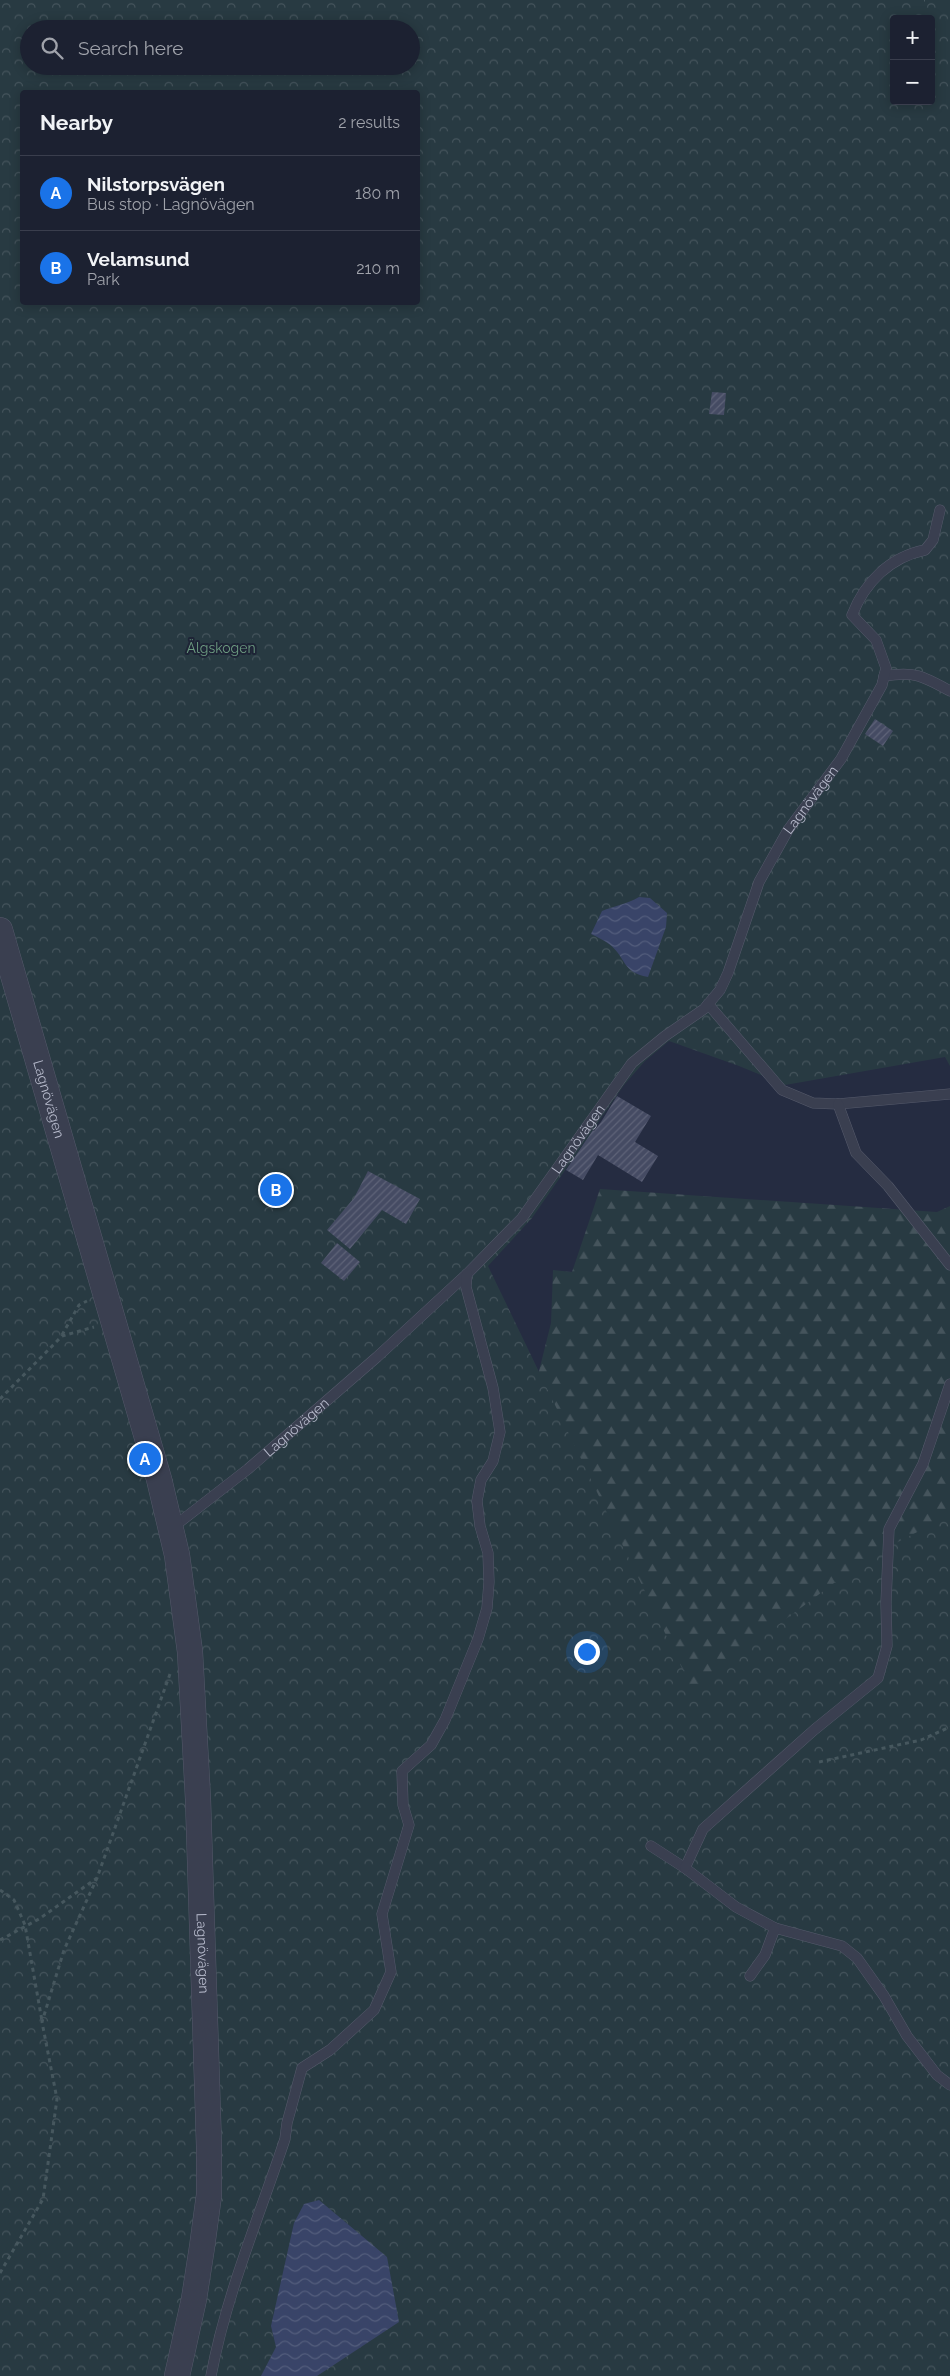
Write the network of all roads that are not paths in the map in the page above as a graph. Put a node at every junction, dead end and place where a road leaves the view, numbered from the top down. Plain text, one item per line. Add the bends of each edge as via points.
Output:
1 (940, 510) dead end
2 (884, 676) junction
3 (950, 691) edge
4 (0, 930) edge
5 (708, 1004) junction
6 (950, 1094) edge
7 (838, 1104) junction
8 (950, 1265) edge
9 (467, 1274) junction
10 (950, 1384) edge
11 (171, 1528) junction
12 (651, 1846) dead end
13 (685, 1868) junction
14 (775, 1928) junction
15 (750, 1976) dead end
16 (950, 2085) edge
17 (177, 2376) edge
18 (211, 2376) edge

1 - 2 lane via 933,540 925,550 888,565 868,584 852,615 876,640 886,668
2 - 3 lane via 906,673 924,677
2 - 5 lane, Lagnövägen via 841,759 788,830 759,882 728,973
4 - 11 street, Lagnövägen
5 - 7 lane via 782,1090 813,1103
5 - 9 lane, Lagnövägen via 632,1063 522,1218
6 - 7 lane
7 - 8 lane via 856,1153 888,1186
9 - 11 lane, Lagnövägen via 248,1469
9 - 18 lane via 466,1287 493,1388 500,1432 493,1461 480,1480 477,1501 488,1553 487,1608 445,1720 431,1746 402,1772 403,1805 409,1825 382,1914 391,1972 374,2010 330,2050 302,2068 285,2139 246,2250 214,2354
10 - 13 lane via 923,1464 889,1529 887,1646 878,1678 703,1829
11 - 17 street, Lagnövägen via 190,1652 198,1799 209,2195 194,2299
12 - 13 lane
13 - 14 lane via 736,1907
14 - 15 lane via 765,1955
14 - 16 lane via 842,1946 857,1958 907,2036 937,2075

